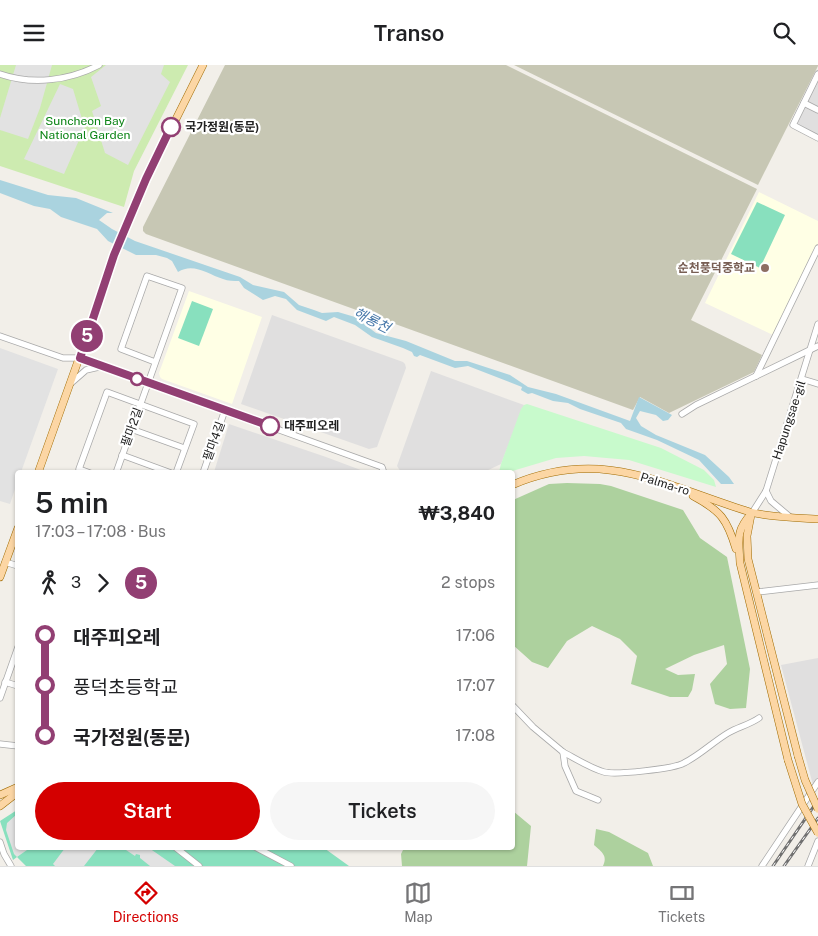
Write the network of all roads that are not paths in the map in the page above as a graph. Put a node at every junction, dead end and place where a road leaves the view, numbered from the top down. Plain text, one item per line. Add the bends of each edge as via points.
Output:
1 (99, 65) edge
2 (203, 65) edge
3 (0, 74) edge
4 (817, 79) edge
5 (804, 103) junction
6 (818, 110) edge
7 (818, 138) edge
8 (818, 248) edge
9 (818, 324) edge
10 (0, 336) edge
11 (818, 346) edge
12 (810, 349) junction
13 (80, 358) junction
14 (155, 362) junction
15 (104, 367) junction
16 (756, 375) junction
17 (802, 379) junction
18 (148, 383) junction
19 (70, 384) junction
20 (818, 384) edge
21 (140, 404) junction
22 (225, 410) junction
23 (682, 415) dead end
24 (131, 429) junction
25 (184, 448) junction
26 (122, 455) junction
27 (39, 470) edge
28 (78, 470) edge
29 (117, 470) edge
30 (163, 470) edge
31 (177, 470) edge
32 (204, 470) edge
33 (383, 470) edge
34 (515, 484) edge
35 (678, 487) junction
36 (766, 491) junction
37 (752, 513) junction
38 (790, 517) junction
39 (818, 519) edge
40 (15, 536) edge
41 (5, 562) junction
42 (740, 563) junction
43 (15, 565) edge
44 (0, 577) edge
45 (818, 585) edge
46 (757, 592) junction
47 (15, 656) edge
48 (6, 682) junction
49 (15, 686) edge
50 (0, 698) edge
51 (515, 708) edge
52 (759, 718) dead end
53 (0, 744) edge
54 (15, 746) edge
55 (563, 752) junction
56 (818, 782) edge
57 (15, 788) edge
58 (15, 794) edge
59 (0, 795) edge
60 (598, 800) dead end
61 (0, 806) edge
62 (818, 809) edge
63 (818, 833) edge
64 (818, 841) edge
65 (0, 842) edge
66 (178, 850) edge
67 (261, 850) edge
68 (812, 859) junction
69 (11, 866) edge
70 (200, 866) edge
71 (291, 866) edge
72 (762, 866) edge
73 (808, 866) edge
74 (817, 866) edge

1 - 3 street via 71,77 40,80
2 - 13 main road via 131,214
4 - 5 street
5 - 6 street
5 - 7 street via 793,125
8 - 16 street
9 - 12 street, Hapungsae-gil
10 - 13 street via 63,358
11 - 12 street
12 - 16 street
12 - 17 street, Hapungsae-gil
13 - 15 street
13 - 19 main road
14 - 14 street, 팔마2길 via 182,288 147,276 121,349
14 - 18 street, 팔마2길
15 - 18 street
15 - 19 street via 86,370
16 - 23 street
17 - 20 street
17 - 36 street, Hapungsae-gil
18 - 21 street, 팔마2길
18 - 22 street
19 - 27 main road
21 - 24 street, 팔마2길
21 - 25 street via 194,424
21 - 28 street via 107,392
22 - 32 street, 팔마4길
22 - 33 street
24 - 25 street
24 - 26 street, 팔마2길
25 - 31 street
26 - 29 street, 팔마2길
26 - 30 street
34 - 35 main road, Palma-ro via 549,472 582,468 616,470
35 - 37 main road, Palma-ro
35 - 42 main road via 721,515 732,534
36 - 37 street, Hapungsae-gil
36 - 38 street via 771,501
37 - 38 main road, Palma-ro
37 - 42 main road via 740,528
37 - 46 main road via 746,545
38 - 39 main road, Palma-ro
40 - 41 main road
41 - 43 street
41 - 44 main road
42 - 63 main road, bridge via 788,760 802,804
45 - 46 street
46 - 62 main road, bridge via 798,756
47 - 48 street
48 - 49 street
48 - 50 street
51 - 55 street
52 - 55 street via 676,767 609,773
53 - 54 street
55 - 60 street via 565,766 576,791
56 - 72 street
57 - 59 main road
58 - 61 main road
64 - 68 street
65 - 69 street
66 - 70 street
67 - 71 street
68 - 73 street
68 - 74 street

